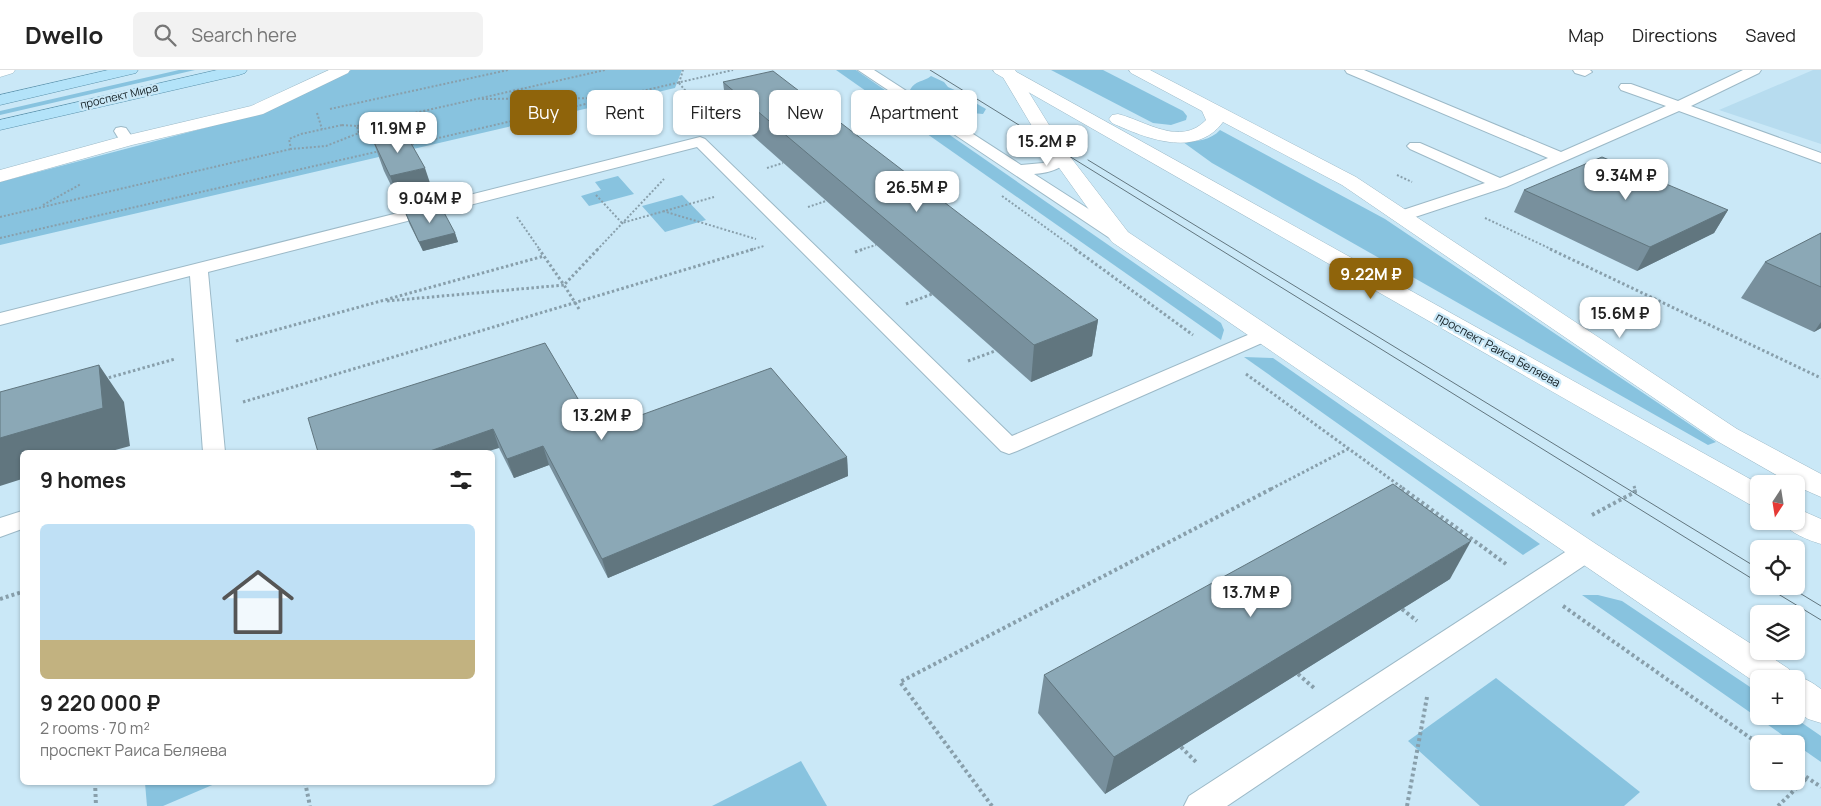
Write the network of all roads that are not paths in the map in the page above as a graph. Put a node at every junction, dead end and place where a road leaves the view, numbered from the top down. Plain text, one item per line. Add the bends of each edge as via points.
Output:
1 (7, 70) edge
2 (130, 70) edge
3 (239, 70) edge
4 (342, 70) edge
5 (866, 70) edge
6 (1137, 70) edge
7 (1352, 70) edge
8 (1754, 70) edge
9 (0, 72) edge
10 (1005, 72) edge
11 (1626, 87) dead end
12 (0, 100) edge
13 (1209, 106) junction
14 (1679, 106) junction
15 (0, 125) edge
16 (1415, 146) dead end
17 (1562, 158) junction
18 (1821, 158) edge
19 (1062, 159) junction
20 (1018, 170) junction
21 (0, 176) edge
22 (1500, 184) junction
23 (1403, 216) junction
24 (1120, 237) junction
25 (199, 269) junction
26 (0, 320) edge
27 (1264, 335) junction
28 (214, 450) edge
29 (1821, 487) edge
30 (1750, 492) edge
31 (20, 521) edge
32 (1805, 524) edge
33 (0, 528) edge
34 (1821, 533) edge
35 (1585, 552) junction
36 (1763, 670) edge
37 (1805, 697) edge
38 (1821, 708) edge
39 (1200, 806) edge

1 - 9 street
2 - 12 main road, проспект Мира
3 - 15 main road, проспект Мира
4 - 21 street via 257,110 124,136
5 - 20 lane
6 - 13 street
7 - 17 lane
8 - 14 lane
10 - 13 street via 1058,88 1141,130 1167,136 1188,136 1204,131 1215,121
10 - 19 street
10 - 30 street, проспект Раиса Беляева
11 - 14 lane
13 - 23 street
14 - 17 lane
14 - 18 lane
16 - 22 lane
17 - 22 lane
19 - 20 lane via 1047,168
19 - 24 street
20 - 24 lane
22 - 23 lane
23 - 29 street via 1727,435
24 - 27 street
25 - 26 lane
25 - 27 lane via 576,174 701,133 746,188 1009,446
25 - 28 lane
27 - 35 street
31 - 33 lane
32 - 34 street
35 - 36 street
35 - 39 lane
37 - 38 street

